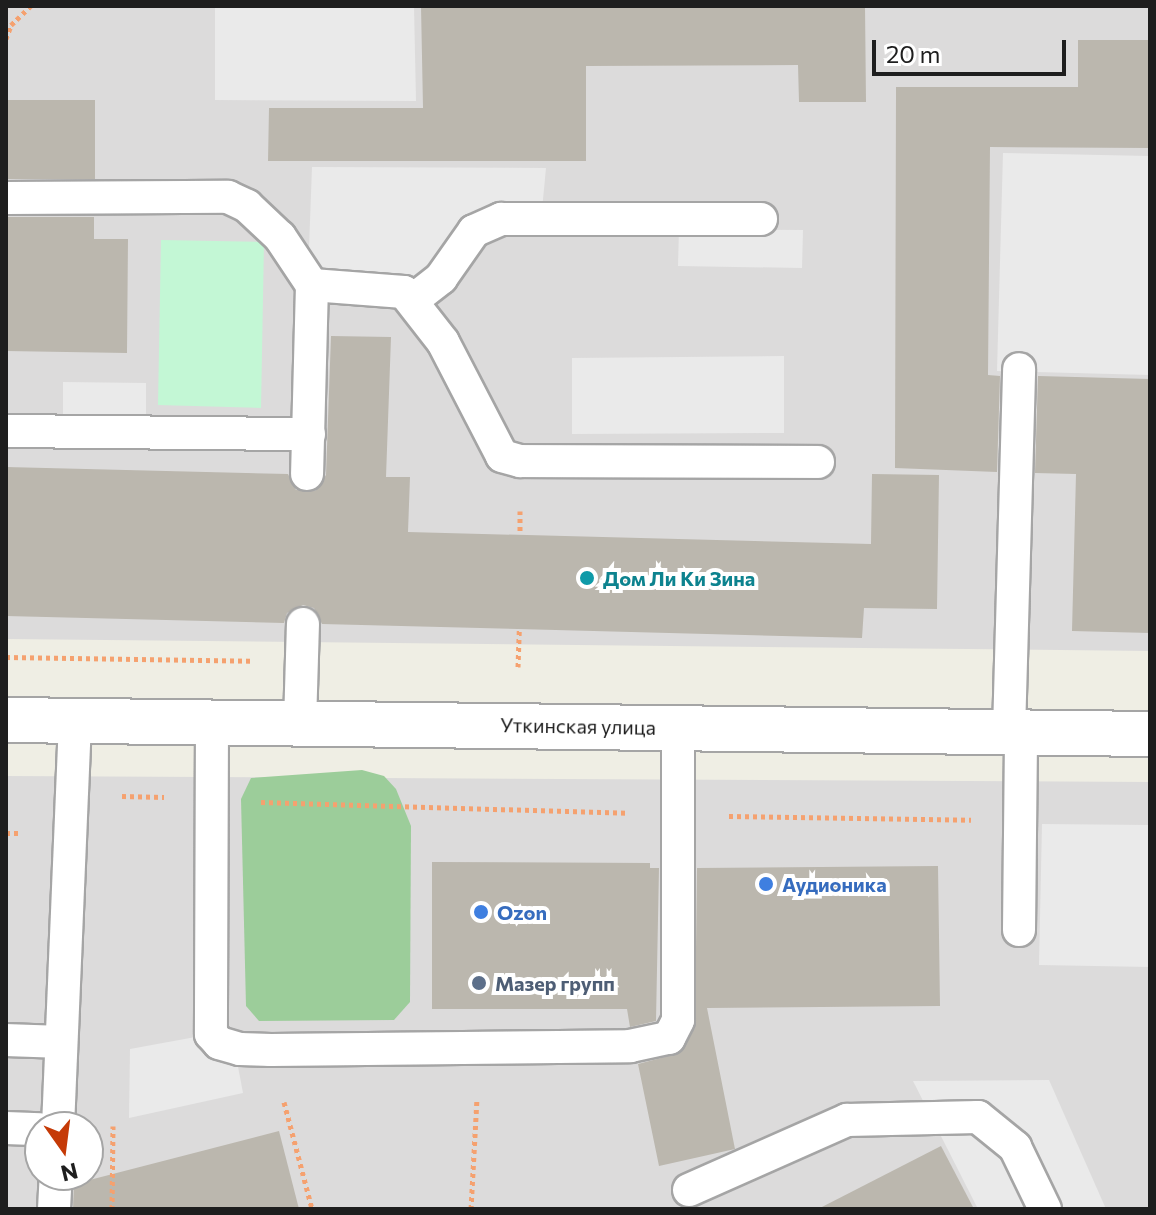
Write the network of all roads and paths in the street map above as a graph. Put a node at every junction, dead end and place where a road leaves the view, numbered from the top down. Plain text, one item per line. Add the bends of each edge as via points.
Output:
1 (31, 6) edge
2 (6, 39) edge
3 (6, 198) edge
4 (761, 219) dead end
5 (312, 285) junction
6 (413, 300) junction
7 (1019, 369) dead end
8 (6, 431) edge
9 (309, 434) junction
10 (818, 462) dead end
11 (307, 474) dead end
12 (303, 624) dead end
13 (519, 630) dead end
14 (6, 657) edge
15 (302, 662) junction
16 (518, 667) dead end
17 (6, 720) edge
18 (75, 721) junction
19 (212, 722) junction
20 (300, 724) junction
21 (678, 728) junction
22 (1015, 732) junction
23 (1150, 734) edge
24 (313, 805) dead end
25 (677, 815) junction
26 (733, 817) dead end
27 (978, 822) dead end
28 (1019, 930) dead end
29 (6, 1040) edge
30 (61, 1042) junction
31 (479, 1046) junction
32 (271, 1050) junction
33 (59, 1111) edge
34 (689, 1190) dead end
35 (312, 1209) edge
36 (471, 1209) edge
37 (1045, 1209) edge

1 - 2 path via 11,25
3 - 5 lane via 228,197 247,206 280,237
4 - 6 lane via 501,219 474,231 441,278
5 - 6 lane via 392,289
5 - 9 lane
6 - 10 lane via 443,342 502,456 520,461
7 - 22 lane
8 - 9 lane
9 - 11 lane
12 - 15 lane
13 - 16 path
14 - 15 path
15 - 20 lane
17 - 18 street, Уткинская улица
18 - 19 street, Уткинская улица
18 - 30 lane
19 - 20 street, Уткинская улица
19 - 32 lane via 211,1034 219,1043 240,1049
20 - 21 street, Уткинская улица
21 - 22 street, Уткинская улица
21 - 25 lane
22 - 23 street, Уткинская улица
22 - 28 lane
24 - 25 path
25 - 31 lane via 676,1030 660,1043 630,1046
26 - 27 path
29 - 30 lane
30 - 33 lane
31 - 32 lane
31 - 36 path
32 - 35 path
34 - 37 lane via 847,1120 978,1117 1015,1147

